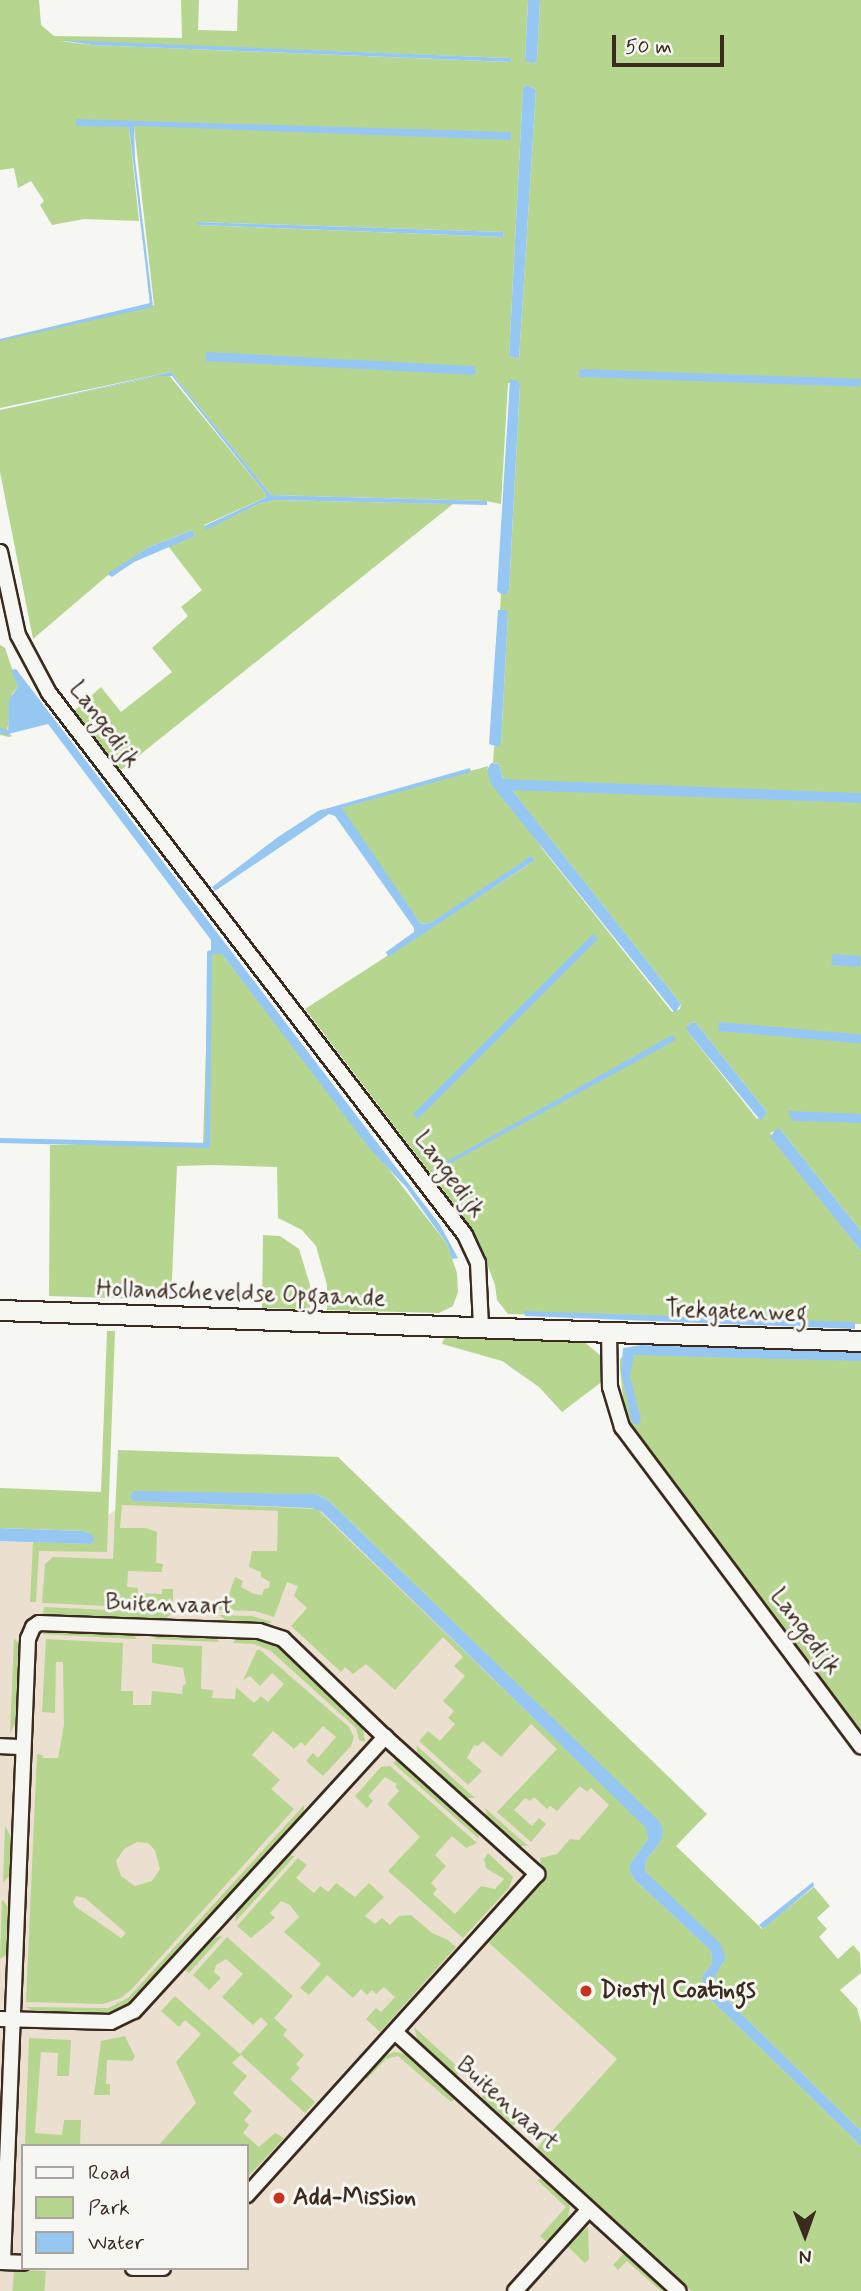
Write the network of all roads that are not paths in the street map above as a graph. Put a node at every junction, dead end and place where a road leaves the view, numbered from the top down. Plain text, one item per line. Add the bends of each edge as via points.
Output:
1 (0, 552) edge
2 (0, 1310) edge
3 (481, 1327) junction
4 (609, 1332) junction
5 (861, 1341) edge
6 (385, 1737) junction
7 (0, 1746) edge
8 (22, 1747) junction
9 (861, 1747) edge
10 (6, 2019) edge
11 (394, 2032) junction
12 (248, 2194) edge
13 (589, 2209) junction
14 (1, 2262) edge
15 (21, 2263) edge
16 (515, 2291) edge
17 (679, 2291) edge

1 - 3 street, Langedijk via 18,635 48,693 465,1235 478,1263
2 - 3 street, Hollandscheveldse Opgaande
3 - 4 street
4 - 5 street, Trekgatenweg
4 - 9 street, Langedijk via 610,1387 622,1427
6 - 8 street, Buitenvaart via 283,1640 259,1631 39,1623 28,1639
6 - 10 street via 134,2011 111,2022
6 - 11 street, Buitenvaart via 537,1874
7 - 8 street
8 - 10 street, Buitenvaart
10 - 14 street, Buitenvaart
11 - 12 street, Buitenvaart
11 - 13 street, Buitenvaart
13 - 16 street
13 - 17 street, Buitenvaart
14 - 15 street, Buitenvaart

